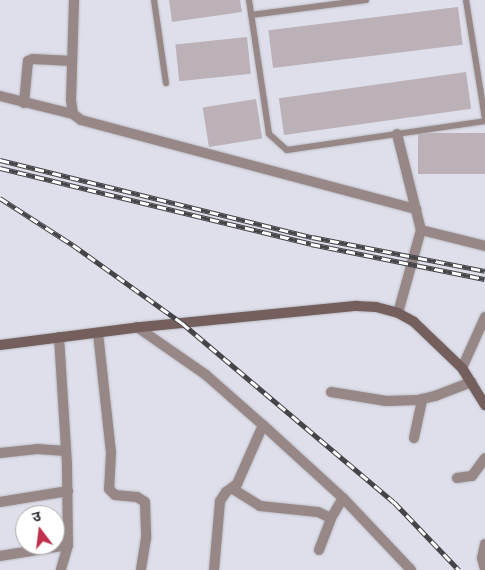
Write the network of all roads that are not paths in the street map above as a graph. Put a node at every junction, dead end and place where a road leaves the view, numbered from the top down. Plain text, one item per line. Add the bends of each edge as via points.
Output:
1 (74, 0) edge
2 (154, 0) edge
3 (248, 0) edge
4 (366, 0) edge
5 (466, 0) edge
6 (251, 15) junction
7 (72, 61) junction
8 (166, 82) dead end
9 (0, 96) edge
10 (24, 103) junction
11 (73, 114) junction
12 (485, 120) edge
13 (397, 134) junction
14 (416, 209) junction
15 (420, 230) junction
16 (485, 246) edge
17 (398, 313) junction
18 (485, 317) edge
19 (137, 327) junction
20 (98, 333) junction
21 (59, 337) junction
22 (0, 345) edge
23 (462, 368) junction
24 (471, 382) junction
25 (331, 392) dead end
26 (422, 399) junction
27 (485, 405) edge
28 (263, 425) junction
29 (414, 438) dead end
30 (66, 451) junction
31 (0, 453) edge
32 (485, 458) edge
33 (457, 478) dead end
34 (233, 489) junction
35 (68, 492) junction
36 (343, 498) junction
37 (0, 502) edge
38 (331, 518) junction
39 (485, 544) edge
40 (68, 545) junction
41 (319, 550) dead end
42 (0, 556) edge
43 (485, 569) edge
44 (61, 570) edge
45 (141, 570) edge
46 (214, 570) edge
47 (411, 570) edge

1 - 7 street
2 - 8 lane
3 - 6 lane
4 - 6 lane
5 - 12 lane
6 - 13 lane via 269,134 276,142 287,150
7 - 10 street via 28,61
7 - 11 street
9 - 10 street
10 - 11 street
11 - 14 street via 81,120
12 - 13 lane
13 - 14 street
14 - 15 street
15 - 16 street
15 - 17 street
17 - 19 street via 357,306
17 - 23 street via 414,322
18 - 23 street
19 - 20 street
19 - 28 street via 206,375
20 - 21 street
20 - 45 street via 111,453 109,489 115,495 137,497 145,502 146,538
21 - 22 street
21 - 30 street
23 - 24 street
24 - 26 street
24 - 27 street
25 - 26 street via 386,401
26 - 29 street
28 - 34 street
28 - 36 street
30 - 31 street via 37,449
30 - 35 street
32 - 33 street via 472,476
34 - 38 street via 260,506 318,512
34 - 46 street via 226,492 220,501
35 - 37 street
35 - 40 street
36 - 38 street
36 - 47 street
38 - 41 street
39 - 43 street via 482,558
40 - 42 street
40 - 44 street

